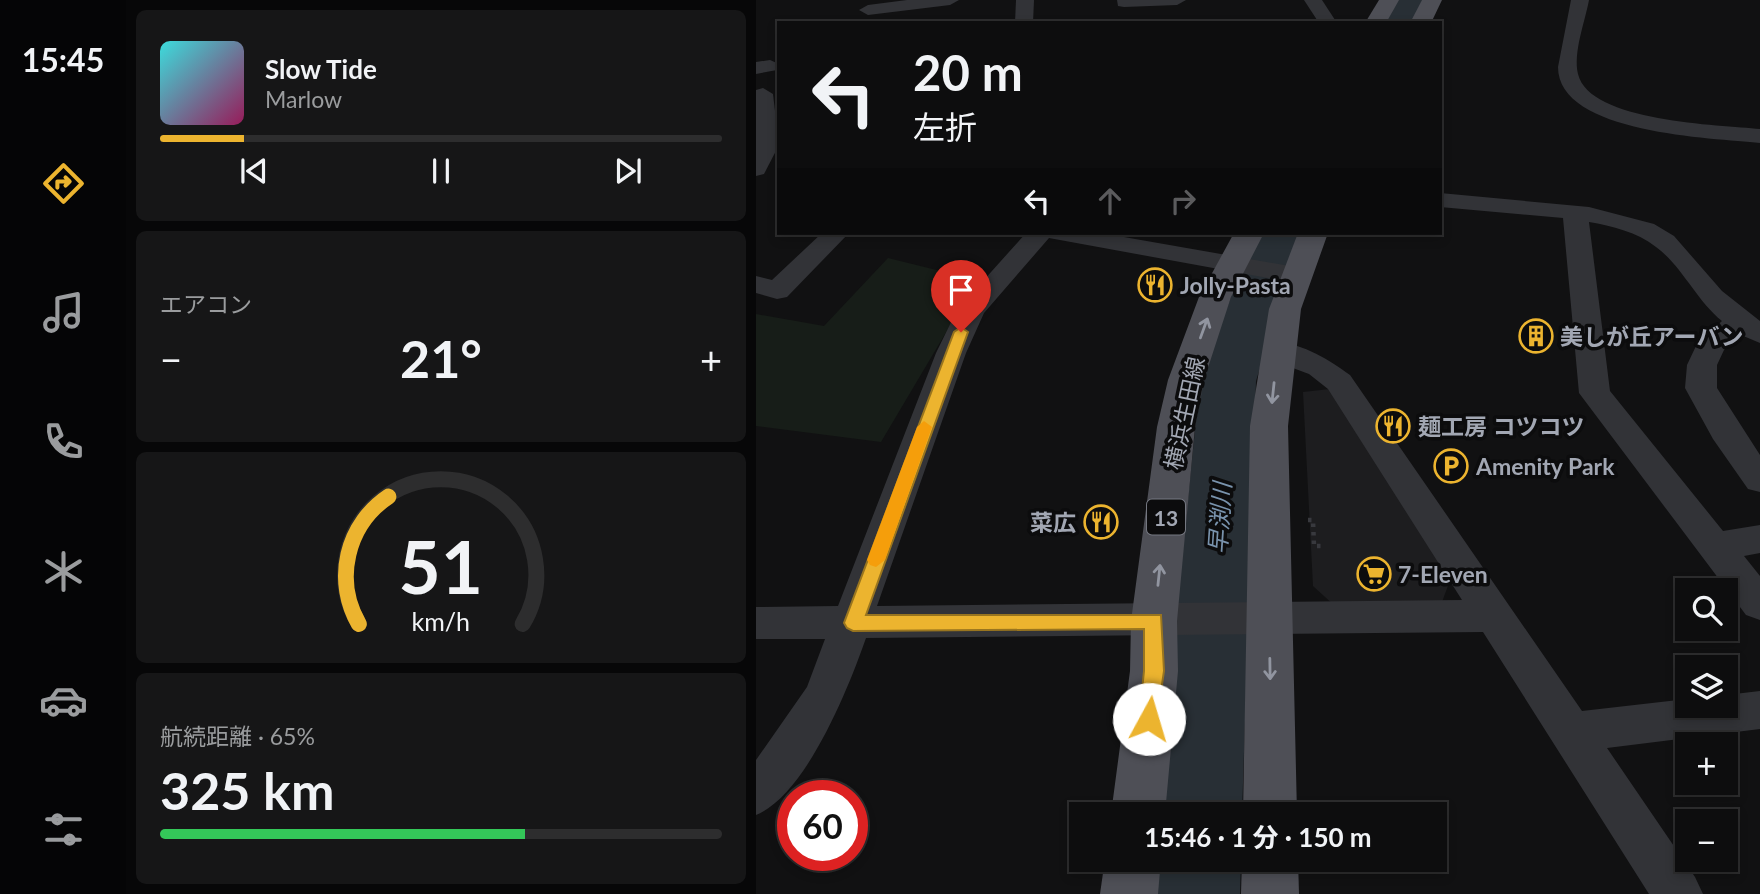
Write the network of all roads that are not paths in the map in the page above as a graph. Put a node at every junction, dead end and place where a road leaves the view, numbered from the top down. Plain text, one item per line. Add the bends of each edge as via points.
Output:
1 (851, 0) edge
2 (950, 0) edge
3 (1025, 0) edge
4 (1177, 0) edge
5 (1313, 0) edge
6 (1389, 0) edge
7 (1432, 0) edge
8 (1580, 0) edge
9 (1124, 1) edge
10 (874, 16) edge
11 (1024, 21) edge
12 (1128, 21) edge
13 (1327, 21) edge
14 (1376, 21) edge
15 (1421, 21) edge
16 (766, 94) edge
17 (1760, 136) edge
18 (756, 169) edge
19 (1442, 200) edge
20 (1576, 213) junction
21 (834, 235) edge
22 (1038, 235) edge
23 (1073, 235) edge
24 (1309, 235) edge
25 (1260, 262) edge
26 (756, 284) edge
27 (1750, 328) edge
28 (1278, 351) junction
29 (1760, 480) edge
30 (1760, 540) edge
31 (1715, 546) junction
32 (1760, 604) edge
33 (1492, 616) junction
34 (1254, 619) junction
35 (1168, 620) junction
36 (756, 623) edge
37 (853, 623) junction
38 (1760, 709) edge
39 (1573, 732) junction
40 (756, 793) edge
41 (1139, 802) edge
42 (1269, 802) edge
43 (1132, 872) edge
44 (1270, 872) edge
45 (1129, 894) edge
46 (1270, 894) edge
47 (1678, 894) edge

1 - 10 street
2 - 10 street
3 - 11 street
4 - 9 street
5 - 13 street
6 - 14 main road
7 - 15 main road
8 - 17 street via 1568,74 1573,90 1626,118
9 - 12 street
16 - 18 street via 768,144
19 - 20 street
20 - 27 street via 1633,225 1661,239 1708,293
20 - 31 street via 1595,393
21 - 26 street via 777,291
22 - 37 street via 971,310 951,353
23 - 25 street
24 - 25 main road, 横浜生田線 / 13
25 - 28 main road, 横浜生田線 / 13
35 -> 25 main road, 横浜生田線 / 13 via 1176,427 1186,380 1215,297
27 - 29 street via 1711,346 1702,365 1701,388
28 - 33 street via 1320,367 1339,382
28 -> 34 main road, 横浜生田線 / 13
30 - 31 street
31 - 32 street
33 - 34 street
33 - 39 street
34 - 35 street
34 -> 42 main road, 横浜生田線 / 13
35 - 37 street
35 - 41 main road, 横浜生田線 / 13 via 1154,671
36 - 37 street
37 - 40 street via 824,698
38 - 39 street
39 - 47 street
43 - 45 main road
44 - 46 main road

